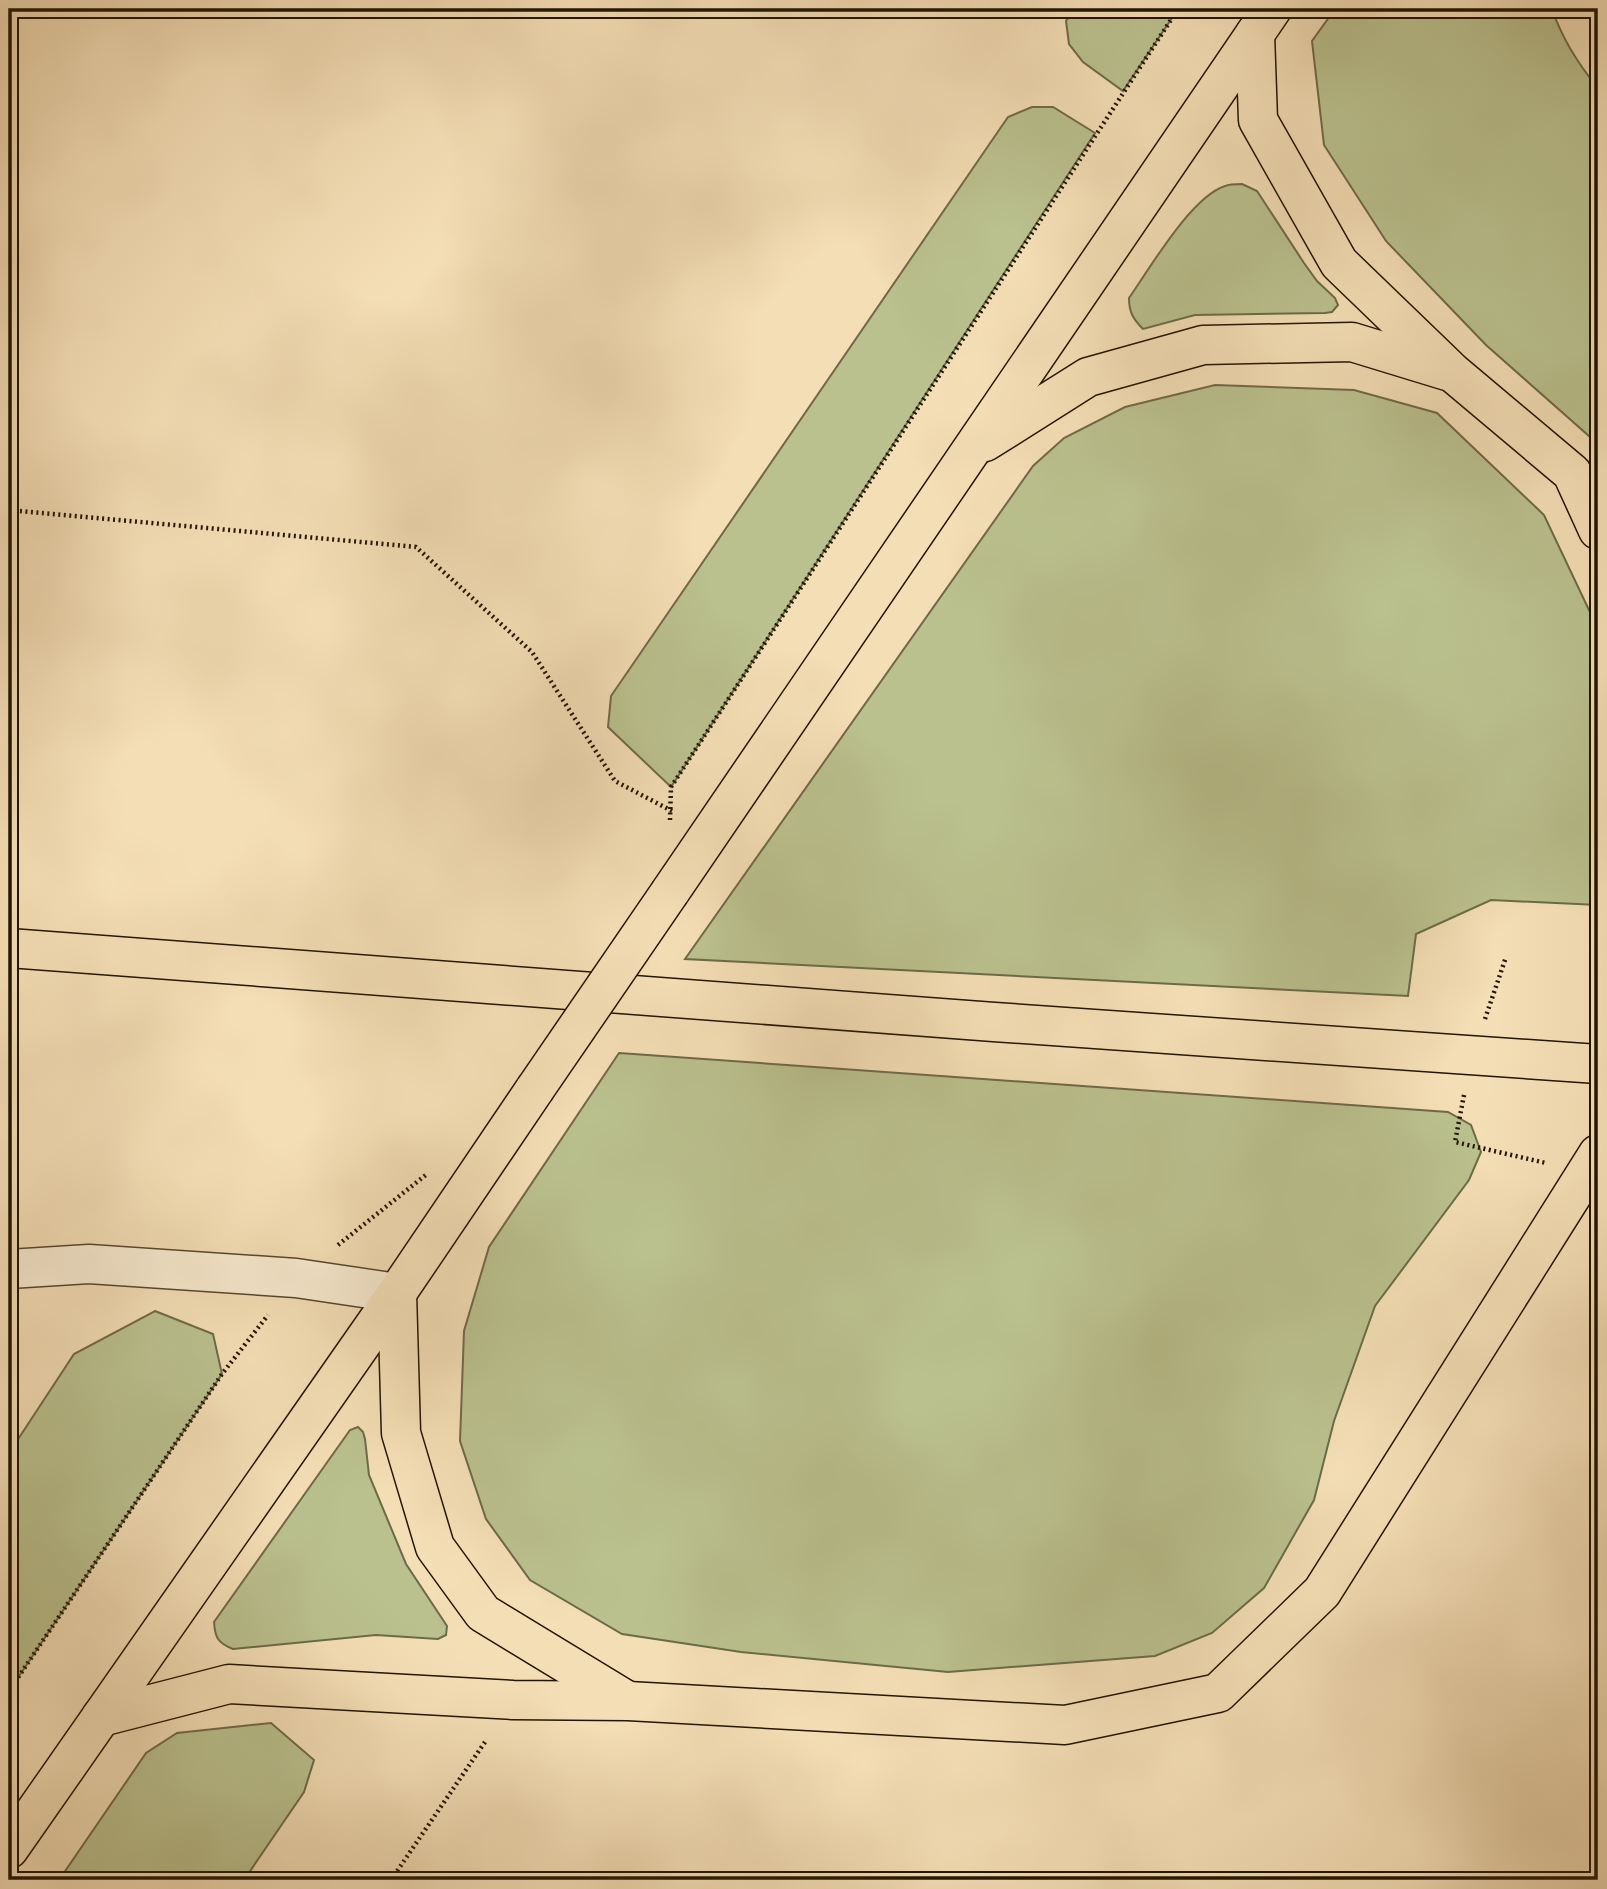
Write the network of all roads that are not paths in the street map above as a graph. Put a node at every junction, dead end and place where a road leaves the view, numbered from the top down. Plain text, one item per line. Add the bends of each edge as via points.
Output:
1 (1264, 21) edge
2 (1452, 372) junction
3 (972, 450) junction
4 (1598, 530) edge
5 (9, 948) edge
6 (1598, 1064) edge
7 (1598, 1154) edge
8 (9, 1269) edge
9 (397, 1293) junction
10 (628, 1701) junction
11 (101, 1717) junction
12 (9, 1849) edge

1 - 2 main road via 1258,120 1339,263
1 - 3 main road
2 - 3 main road via 1352,342 1203,345 1088,377
2 - 4 main road via 1572,473
3 - 9 main road, bridge
5 - 6 main road
7 - 10 main road via 1322,1592 1218,1693 1065,1725
8 - 9 street via 89,1264 296,1278
9 - 10 main road via 401,1433 435,1547 482,1613
9 - 11 main road
10 - 11 main road via 513,1700 229,1684
11 - 12 main road

